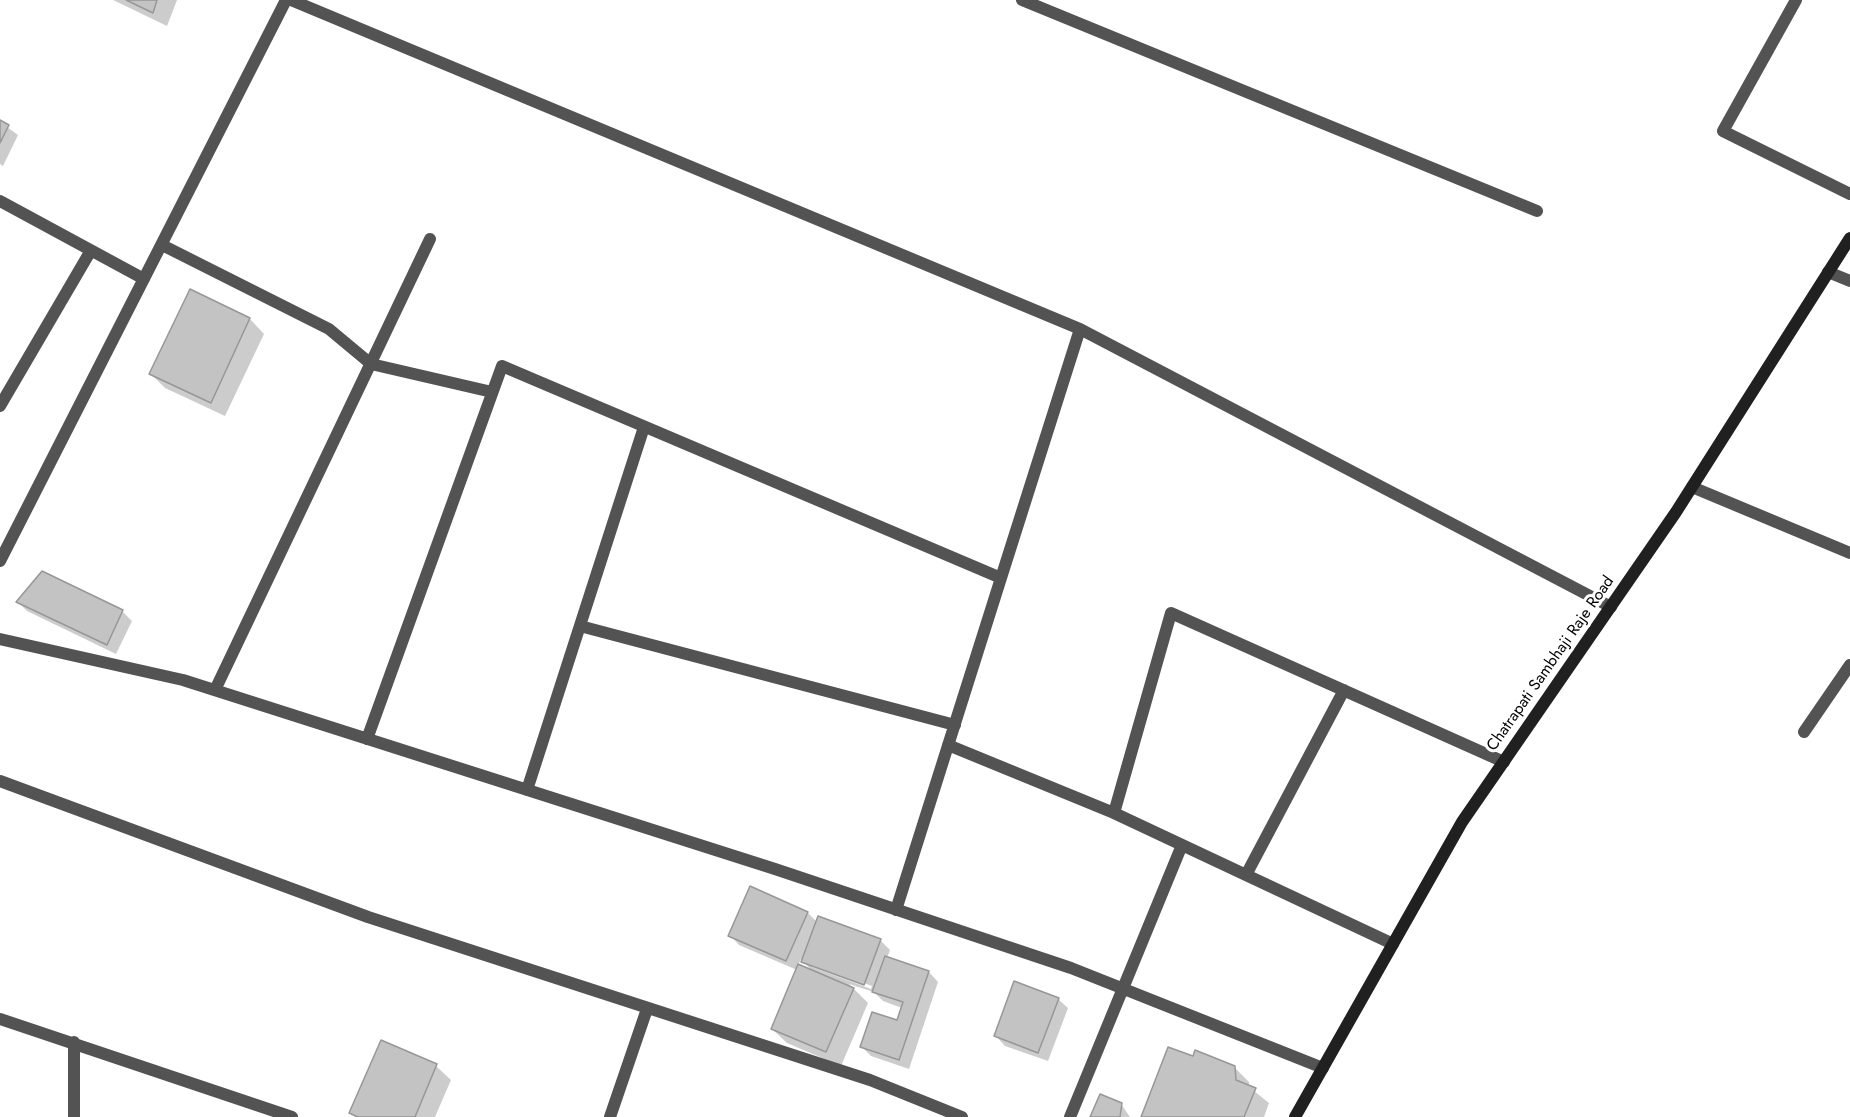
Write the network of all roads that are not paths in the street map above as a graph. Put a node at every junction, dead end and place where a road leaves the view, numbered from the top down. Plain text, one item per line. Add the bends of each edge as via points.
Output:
1 (286, 0) edge
2 (291, 0) edge
3 (1022, 0) edge
4 (1796, 0) edge
5 (1850, 194) edge
6 (0, 201) edge
7 (1537, 211) dead end
8 (1850, 238) edge
9 (430, 239) dead end
10 (162, 245) junction
11 (90, 252) junction
12 (1828, 272) junction
13 (144, 279) junction
14 (1850, 281) edge
15 (1080, 329) junction
16 (371, 364) junction
17 (492, 392) junction
18 (0, 406) edge
19 (644, 427) junction
20 (1692, 487) junction
21 (1850, 553) edge
22 (0, 561) edge
23 (1001, 578) junction
24 (1611, 607) junction
25 (580, 626) junction
26 (0, 639) edge
27 (1850, 665) edge
28 (215, 690) junction
29 (1344, 690) junction
30 (955, 725) junction
31 (1804, 732) dead end
32 (367, 739) junction
33 (948, 745) junction
34 (1504, 762) junction
35 (0, 781) edge
36 (527, 790) junction
37 (1114, 813) junction
38 (1182, 845) junction
39 (1246, 875) junction
40 (896, 910) junction
41 (1393, 944) junction
42 (1123, 989) junction
43 (647, 1009) junction
44 (0, 1019) edge
45 (74, 1042) junction
46 (1323, 1068) junction
47 (74, 1117) edge
48 (292, 1117) edge
49 (610, 1117) edge
50 (962, 1117) edge
51 (1070, 1117) edge
52 (1295, 1117) edge

1 - 10 street
2 - 15 street
3 - 7 street
4 - 5 street via 1723,131
6 - 11 street
8 - 12 main road, Chatrapati Sambhaji Raje Road
9 - 16 street
10 - 13 street
10 - 16 street via 329,329
11 - 13 street
11 - 18 street
12 - 14 street
12 - 20 main road, Chatrapati Sambhaji Raje Road
13 - 22 street
15 - 23 street
15 - 24 street
16 - 17 street
16 - 28 street
17 - 19 street via 502,366
17 - 32 street
19 - 23 street
19 - 25 street
20 - 21 street
20 - 24 main road, Chatrapati Sambhaji Raje Road
23 - 30 street
24 - 34 main road, Chatrapati Sambhaji Raje Road
25 - 30 street
25 - 36 street
26 - 28 street
27 - 31 street
28 - 32 street
29 - 34 street
29 - 37 street via 1171,613
29 - 39 street
30 - 33 street
32 - 36 street
33 - 37 street
33 - 40 street
34 - 41 main road, Chatrapati Sambhaji Raje Road via 1462,822
35 - 43 street via 368,917
36 - 40 street
37 - 38 street
38 - 39 street
38 - 42 street
39 - 41 street
40 - 42 street
41 - 46 main road, Chatrapati Sambhaji Raje Road
42 - 46 street
42 - 51 street
43 - 49 street
43 - 50 street via 870,1080
44 - 45 street
45 - 47 street
45 - 48 street
46 - 52 main road, Chatrapati Sambhaji Raje Road

